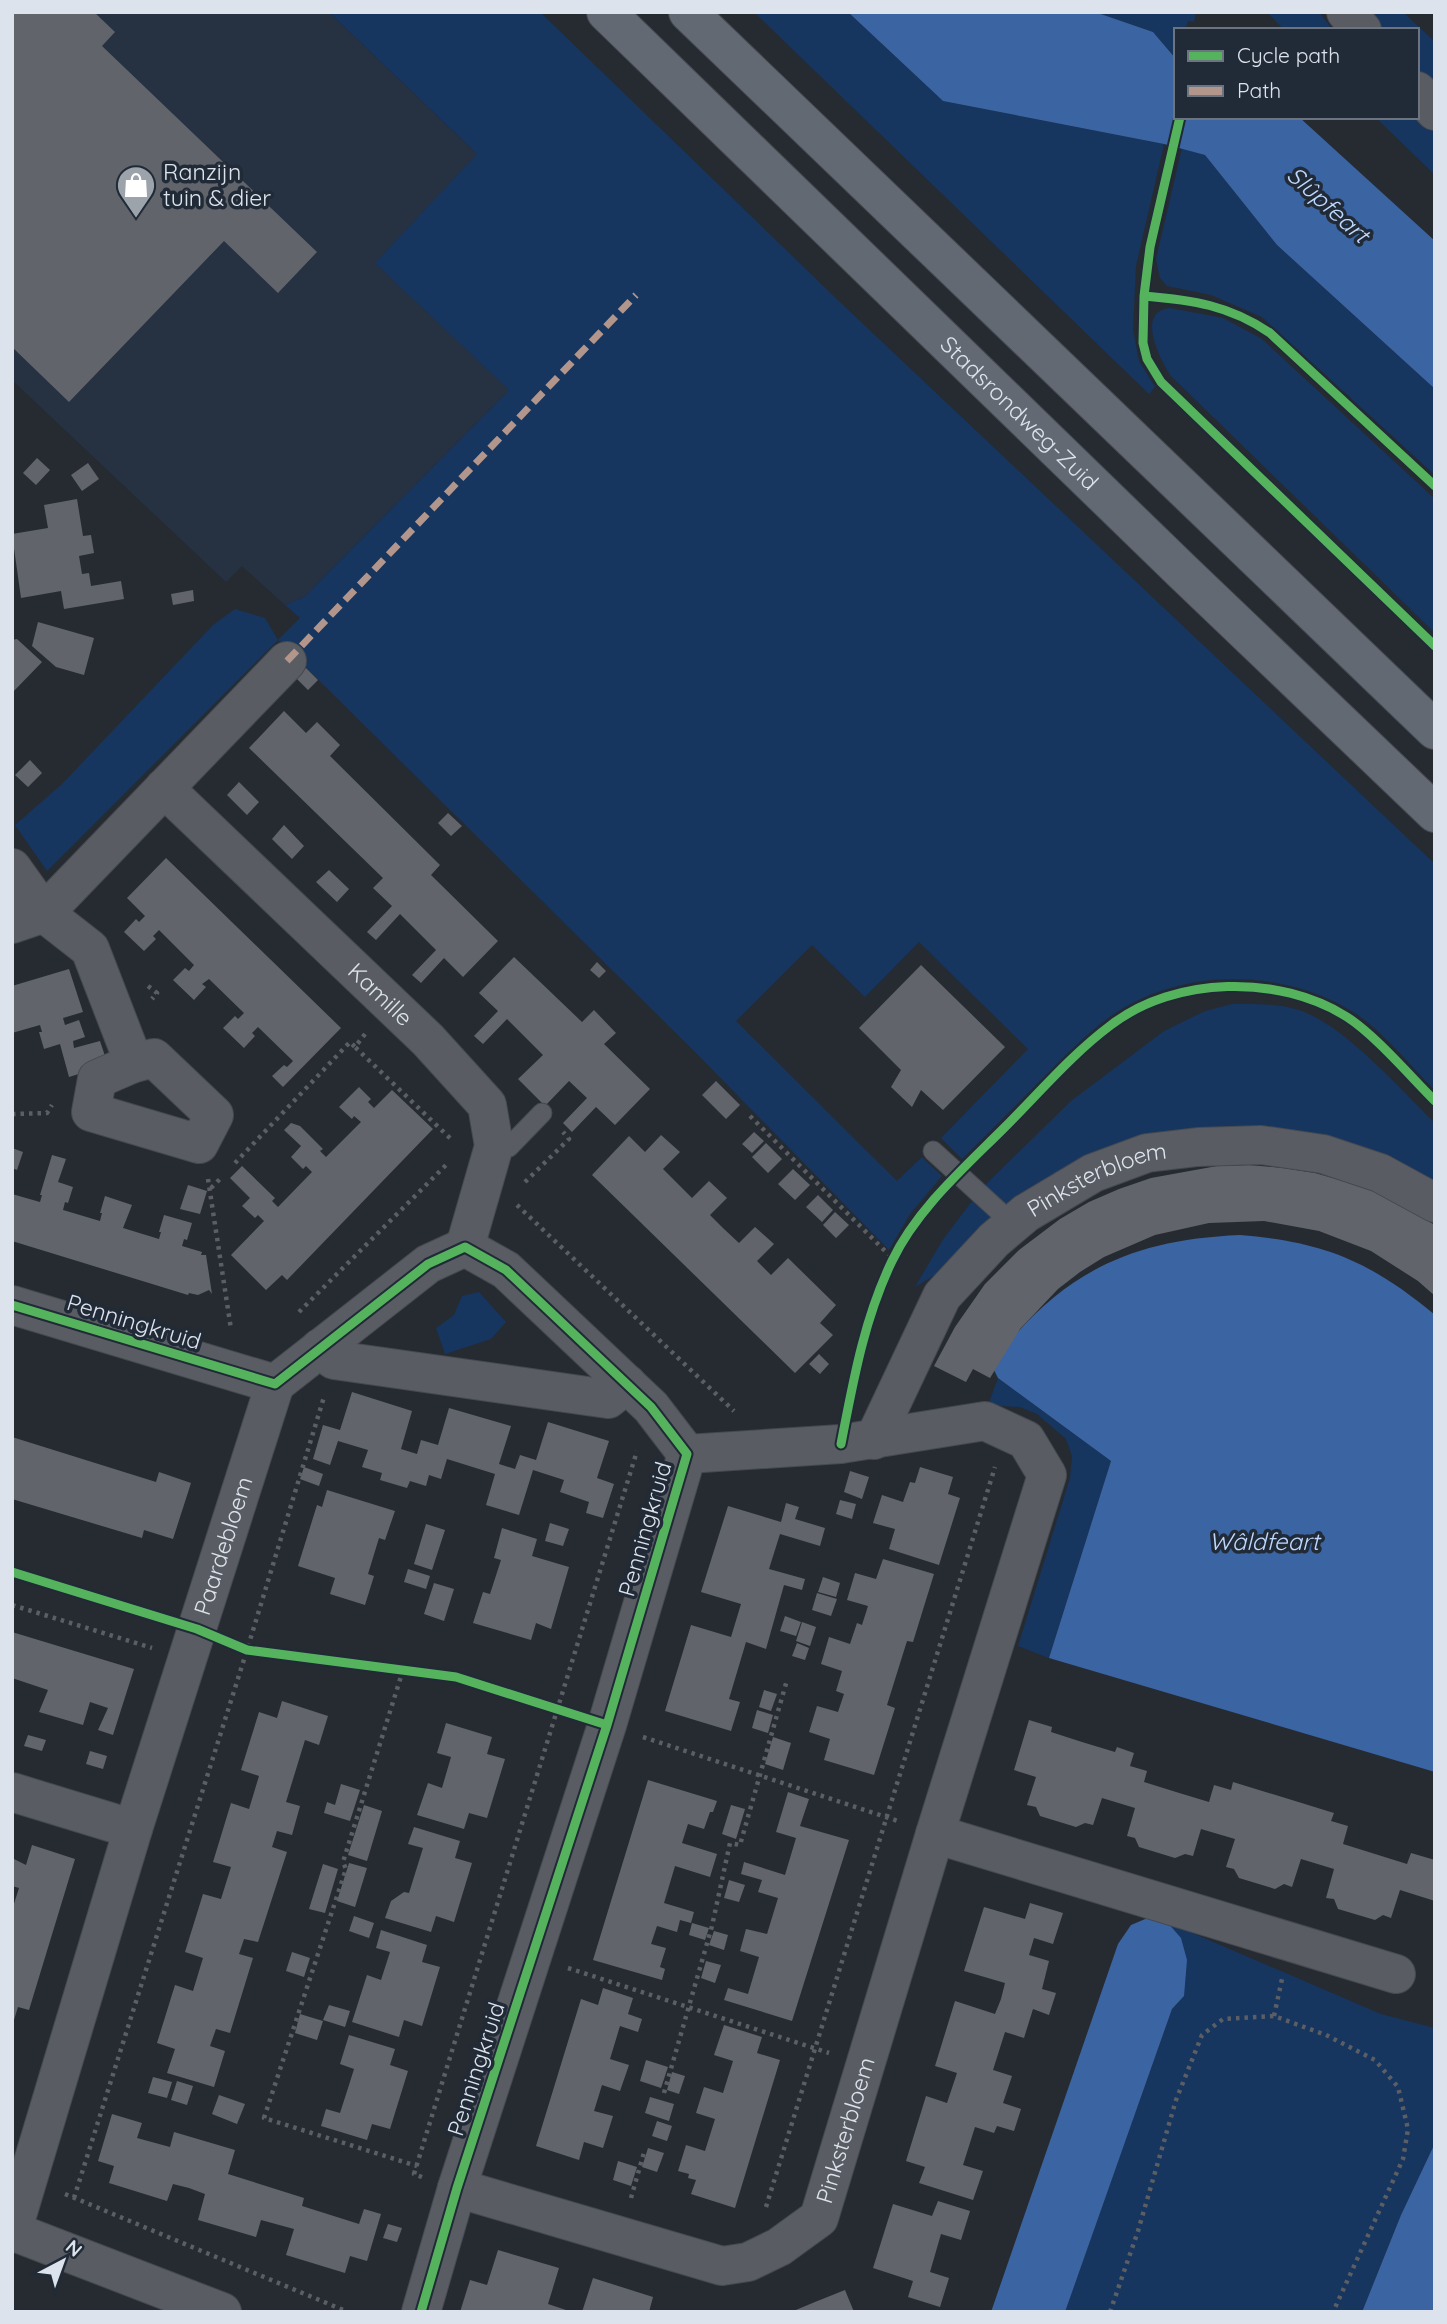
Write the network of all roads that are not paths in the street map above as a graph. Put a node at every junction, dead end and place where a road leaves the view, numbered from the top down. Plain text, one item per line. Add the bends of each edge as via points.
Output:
1 (606, 12) edge
2 (688, 12) edge
3 (1346, 12) edge
4 (1360, 28) edge
5 (1419, 93) edge
6 (1435, 111) edge
7 (287, 661) dead end
8 (1435, 730) edge
9 (164, 788) junction
10 (1435, 813) edge
11 (12, 868) edge
12 (28, 918) edge
13 (134, 1063) junction
14 (542, 1113) dead end
15 (933, 1151) dead end
16 (480, 1156) junction
17 (1435, 1203) edge
18 (1013, 1224) junction
19 (465, 1247) junction
20 (14, 1312) edge
21 (327, 1354) junction
22 (275, 1384) junction
23 (638, 1396) junction
24 (874, 1440) junction
25 (687, 1454) junction
26 (12, 1792) edge
27 (133, 1829) junction
28 (935, 1834) junction
29 (1396, 1974) dead end
30 (457, 2188) junction
31 (12, 2231) edge
32 (222, 2312) edge
33 (421, 2312) edge

1 - 10 highway, Stadsrondweg-Zuid
2 - 8 highway
3 - 4 street
5 - 6 street
7 - 9 street
9 - 12 street
9 - 16 street, Kamille via 428,1040 487,1105
11 - 12 street
12 - 13 street via 90,948
13 - 13 street via 154,1058 214,1115 199,1144 91,1112 97,1079
14 - 16 lane via 509,1147
15 - 18 lane
16 - 19 street, Kamille
17 - 18 street, Pinksterbloem via 1380,1174 1323,1154 1261,1145 1198,1147 1147,1153 1093,1173
18 - 24 street, Pinksterbloem via 942,1296
19 - 21 street via 428,1264
19 - 23 street, Penningkruid via 506,1270
20 - 22 street, Penningkruid
21 - 22 street
21 - 23 street via 608,1399
22 - 27 street, Paardebloem
23 - 25 street, Penningkruid
24 - 25 street, Pinksterbloem
24 - 28 street, Pinksterbloem via 985,1422 1026,1440 1047,1475
25 - 30 street, Penningkruid via 607,1725
26 - 27 street
27 - 31 street, Paardebloem
28 - 29 street
28 - 30 street, Pinksterbloem via 819,2218 779,2247 748,2262 722,2266
30 - 33 street, Penningkruid
31 - 32 street

